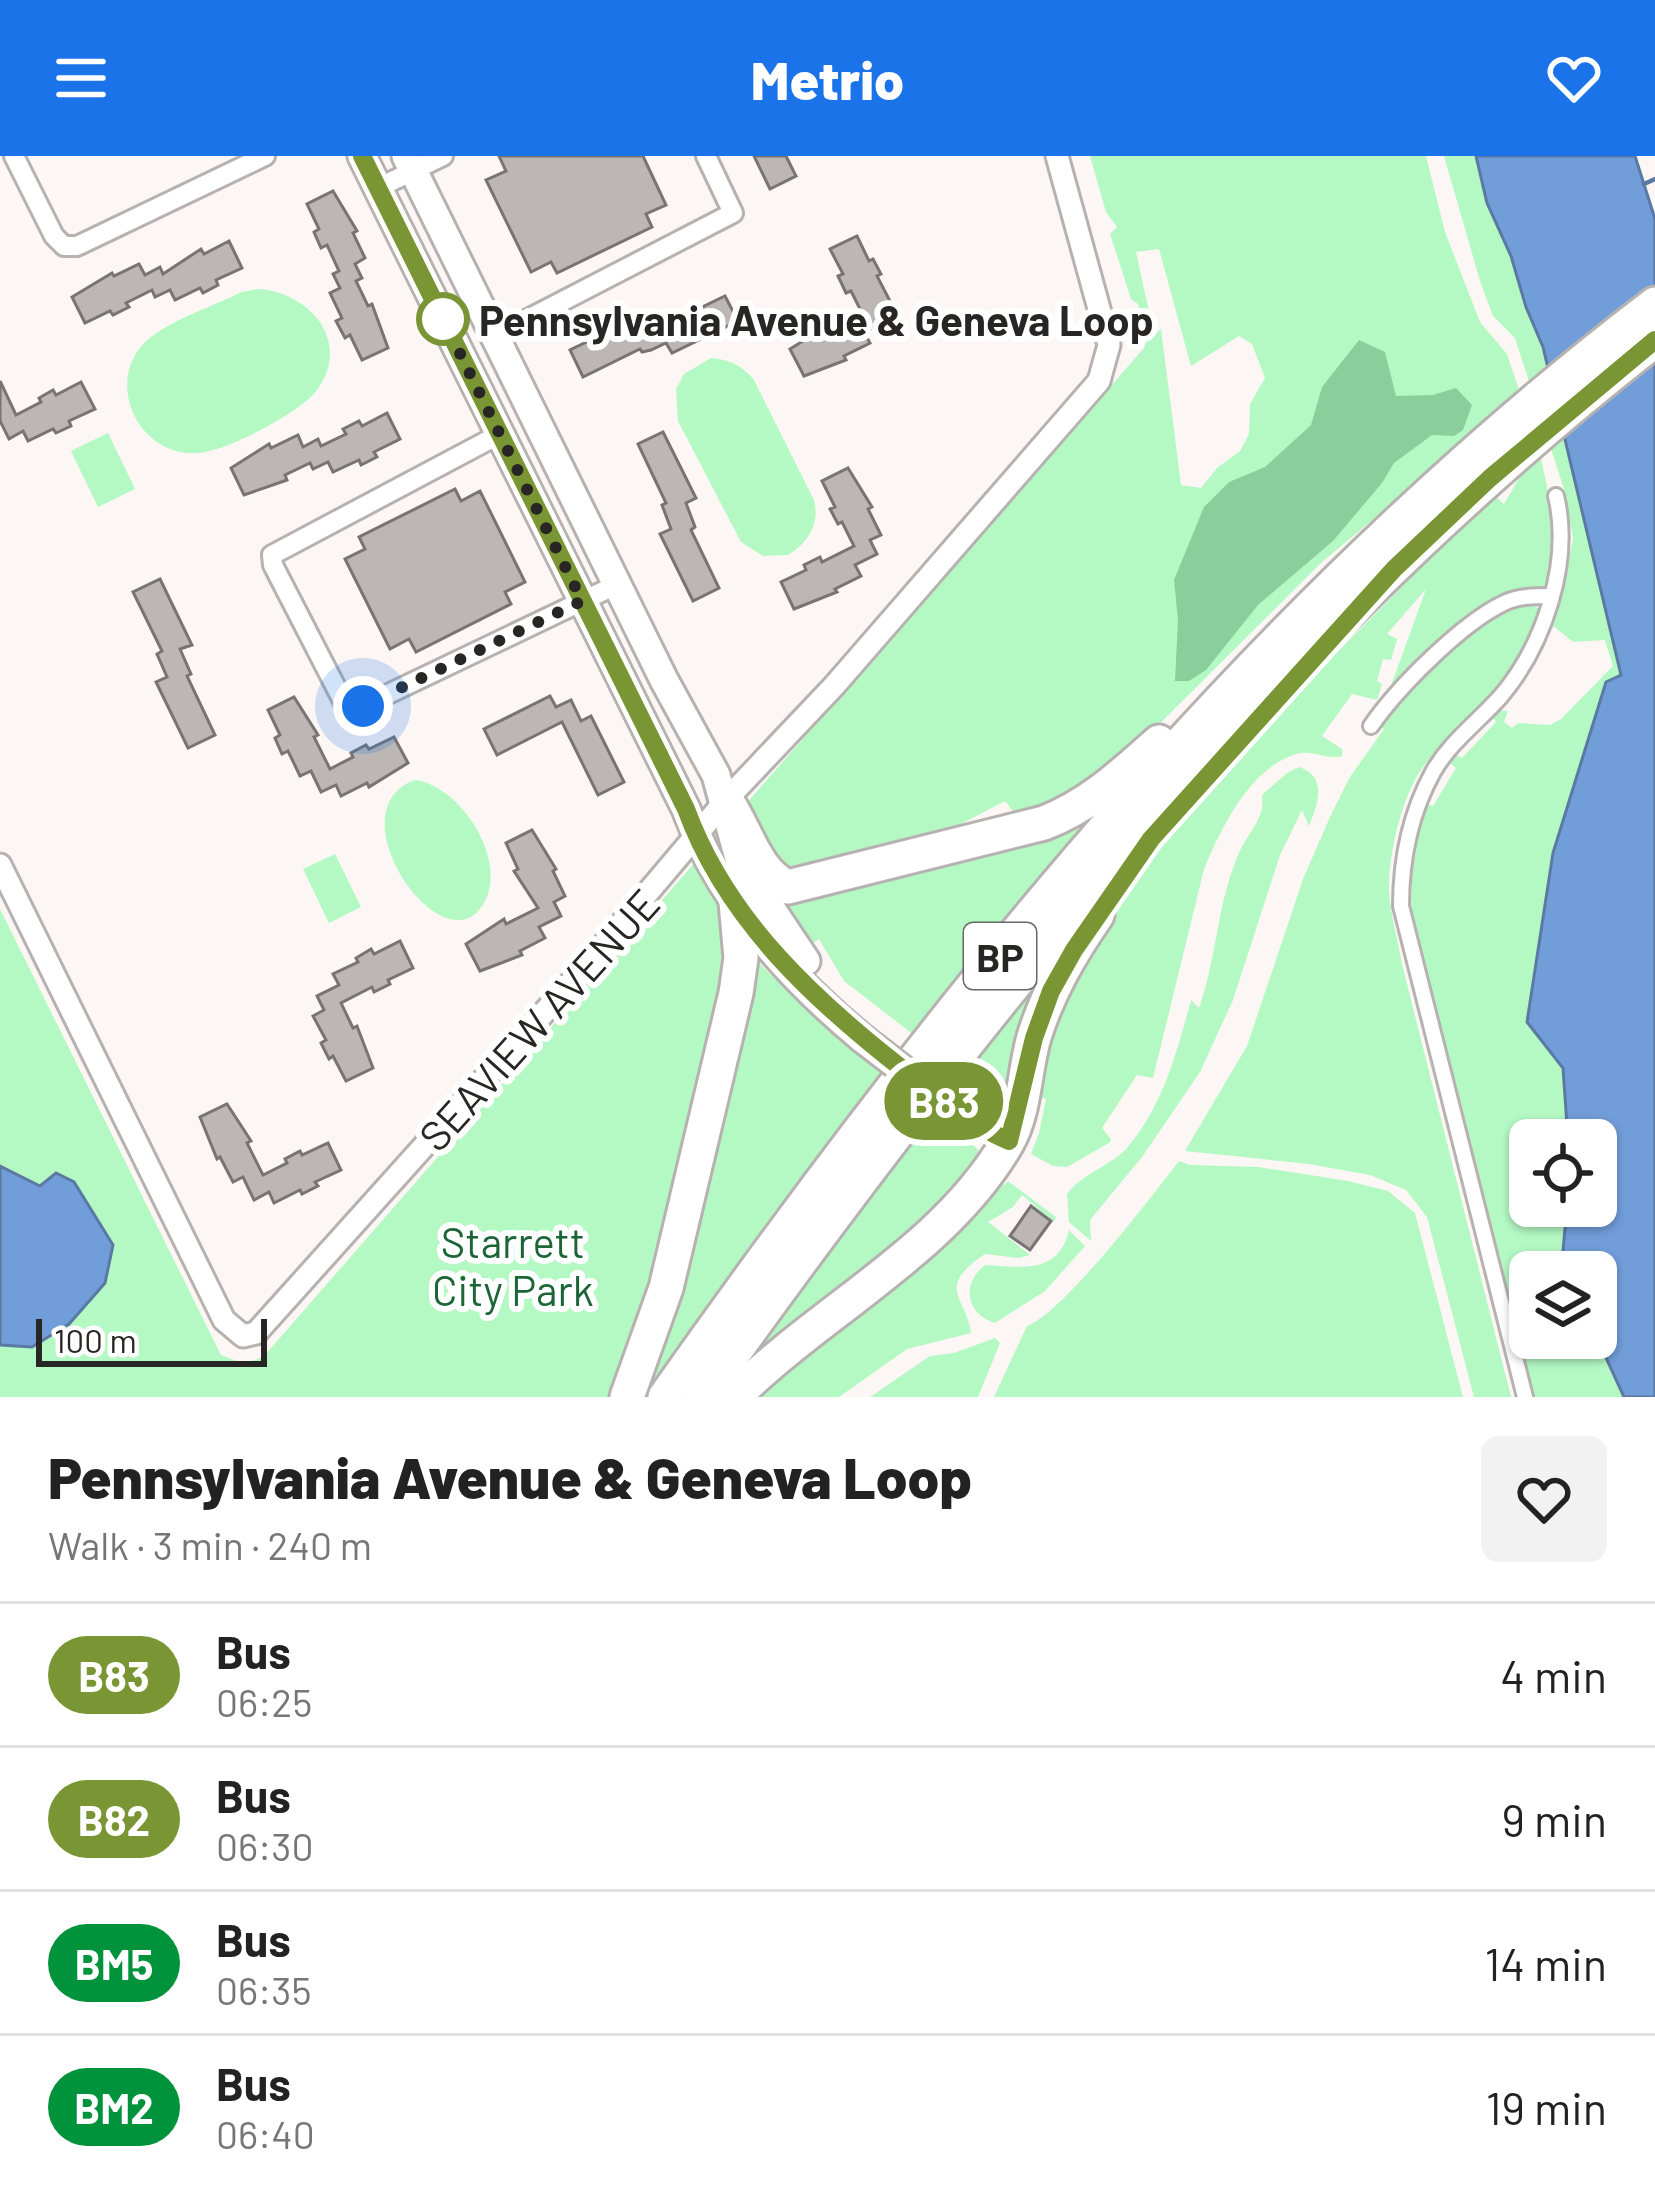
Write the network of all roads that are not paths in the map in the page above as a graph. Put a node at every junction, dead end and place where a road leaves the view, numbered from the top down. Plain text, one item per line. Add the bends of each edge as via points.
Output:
1 (14, 156) edge
2 (265, 156) edge
3 (362, 156) edge
4 (443, 156) edge
5 (706, 156) edge
6 (1058, 156) edge
7 (410, 163) edge
8 (378, 188) junction
9 (1655, 304) edge
10 (496, 336) junction
11 (1655, 340) edge
12 (500, 434) junction
13 (1515, 438) junction
14 (1556, 496) dead end
15 (1384, 558) junction
16 (616, 585) junction
17 (1551, 596) junction
18 (582, 601) junction
19 (1371, 726) dead end
20 (726, 800) junction
21 (697, 839) junction
22 (0, 865) edge
23 (736, 902) junction
24 (869, 1031) junction
25 (1009, 1141) junction
26 (627, 1397) edge
27 (665, 1397) edge
28 (702, 1397) edge
29 (734, 1397) edge
30 (1525, 1397) edge

1 - 2 street via 64,246
3 - 8 main road
4 - 7 street
5 - 10 street via 734,213
6 - 20 street, SEAVIEW AVENUE via 1109,345 1099,381
7 - 8 street
7 - 10 main road
8 - 12 main road
9 - 13 highway, BP
10 - 16 main road
11 - 13 highway, BP
12 - 18 main road
12 - 18 street via 280,548 273,565 353,709
13 - 15 highway, BP
14 - 17 street via 1560,552
15 - 20 highway via 1106,790 1044,823 788,887 763,867
15 - 25 highway via 1151,839 1086,931 1051,991
15 - 27 highway, BP via 1275,644 1026,924
15 - 28 highway, BP via 1052,940
16 - 18 street
16 - 20 main road
17 - 19 street via 1504,602 1486,614 1418,670
17 - 30 street via 1504,693 1434,770 1411,824 1401,881
18 - 21 main road
20 - 21 street, SEAVIEW AVENUE
20 - 24 main road via 740,862 769,910
21 - 22 street, SEAVIEW AVENUE via 266,1323 243,1336 224,1320
21 - 23 main road
23 - 24 main road via 822,1005
23 - 26 highway via 736,993 666,1288
24 - 25 main road, bridge
25 - 29 highway via 929,1237

